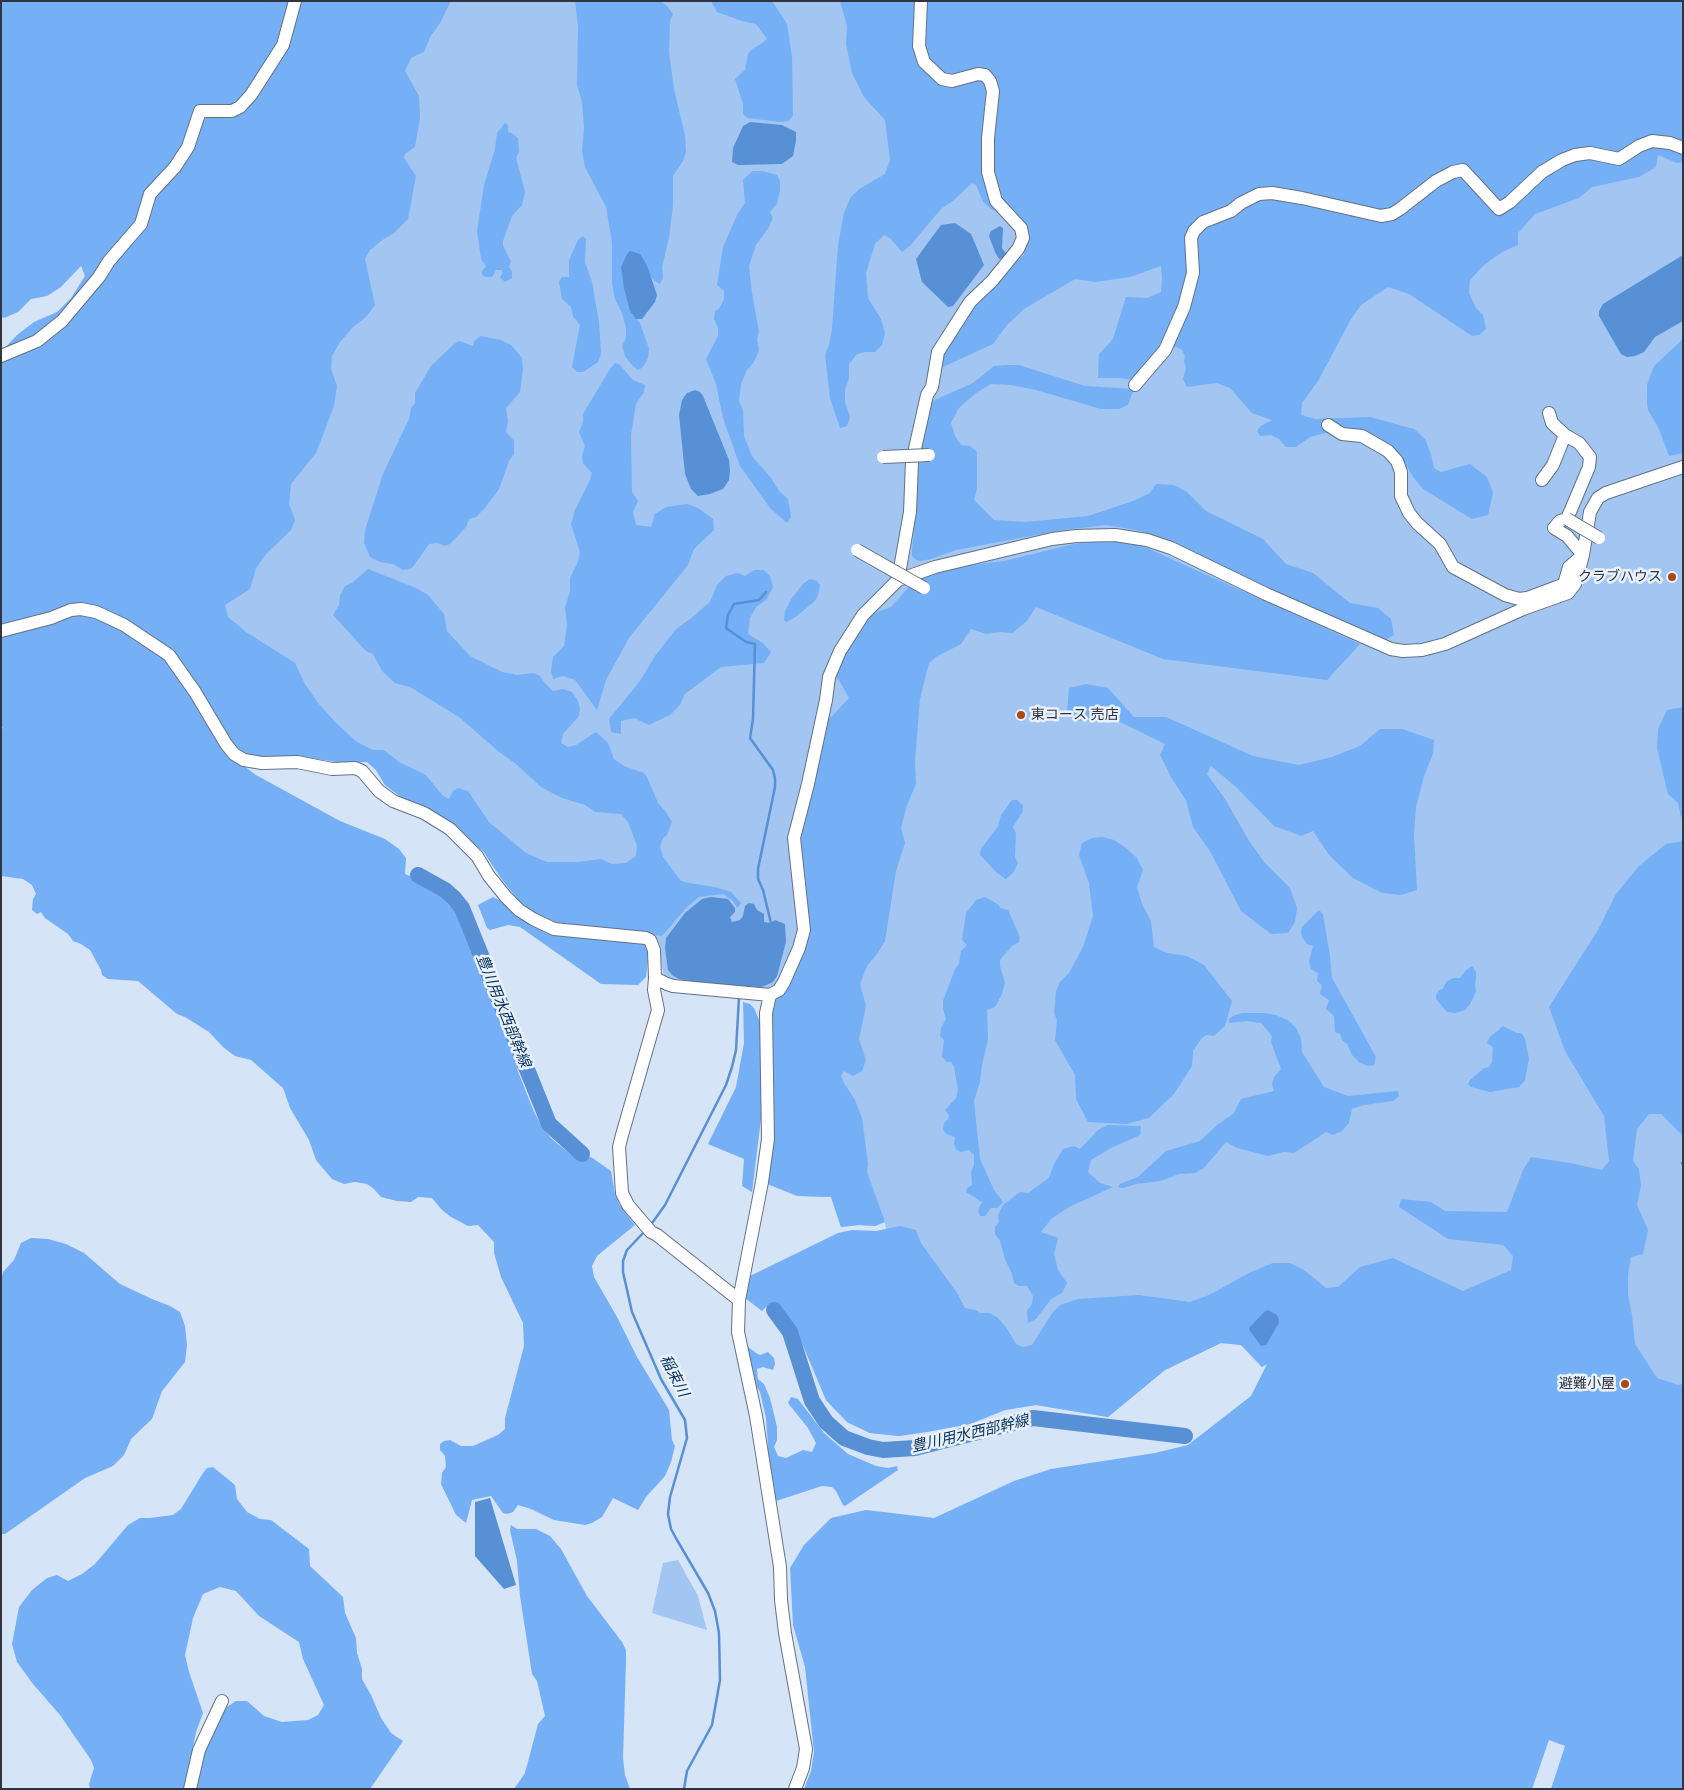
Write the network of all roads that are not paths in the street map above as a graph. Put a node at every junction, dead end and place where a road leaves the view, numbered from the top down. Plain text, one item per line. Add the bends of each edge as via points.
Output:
1 (295, 1) edge
2 (921, 1) edge
3 (1683, 148) edge
4 (1, 356) edge
5 (1135, 385) dead end
6 (1548, 414) dead end
7 (1328, 425) dead end
8 (1565, 435) junction
9 (929, 455) dead end
10 (883, 457) dead end
11 (1683, 467) edge
12 (1542, 480) dead end
13 (1567, 519) junction
14 (1598, 538) dead end
15 (857, 550) dead end
16 (1584, 555) junction
17 (898, 580) junction
18 (924, 588) dead end
19 (1, 631) edge
20 (655, 978) junction
21 (770, 995) junction
22 (739, 1300) junction
23 (222, 1700) dead end
24 (190, 1789) edge
25 (795, 1789) edge

1 - 4 street via 282,45 251,96 232,111 200,111 188,147 150,194 141,224 99,276 56,326 37,341
2 - 17 street via 919,46 924,62 942,79 952,81 978,74 990,81 993,91 988,172 996,201 1021,228 1023,238 1018,249 970,302 938,352 912,462 910,512
3 - 5 street via 1652,142 1619,158 1590,153 1575,155 1542,172 1499,209 1463,170 1436,181 1392,214 1381,216 1302,198 1259,194 1231,211 1203,222 1194,231 1191,238 1193,273 1184,308 1165,350
6 - 8 street via 1552,423
7 - 16 street via 1342,434 1362,436 1388,451 1399,466 1401,496 1417,523 1440,544 1453,567 1505,595 1527,598 1562,585 1569,567
8 - 12 street via 1553,465
8 - 13 street via 1584,448 1590,457
9 - 10 street, bridge
11 - 16 street via 1598,498 1590,512
13 - 14 street, bridge
13 - 16 street via 1554,528 1567,536
15 - 18 street, bridge
16 - 17 street via 1575,584 1568,593 1445,644 1413,651 1391,649 1367,640 1171,548 1115,535 1052,539 935,567
17 - 21 street via 863,615 832,666 794,838 804,930 784,982
19 - 20 street via 71,610 81,609 108,617 169,655 226,744 239,757 262,763 297,762 362,771 378,791 392,801 424,813 450,830 477,856 506,897 533,919 554,929 650,940 654,950
20 - 21 street via 673,986
20 - 22 street via 657,1018 619,1147 622,1193 647,1228
21 - 22 street via 766,1013 768,1138
22 - 25 street via 738,1332 756,1416 780,1567 785,1633 806,1749
23 - 24 street via 199,1750

